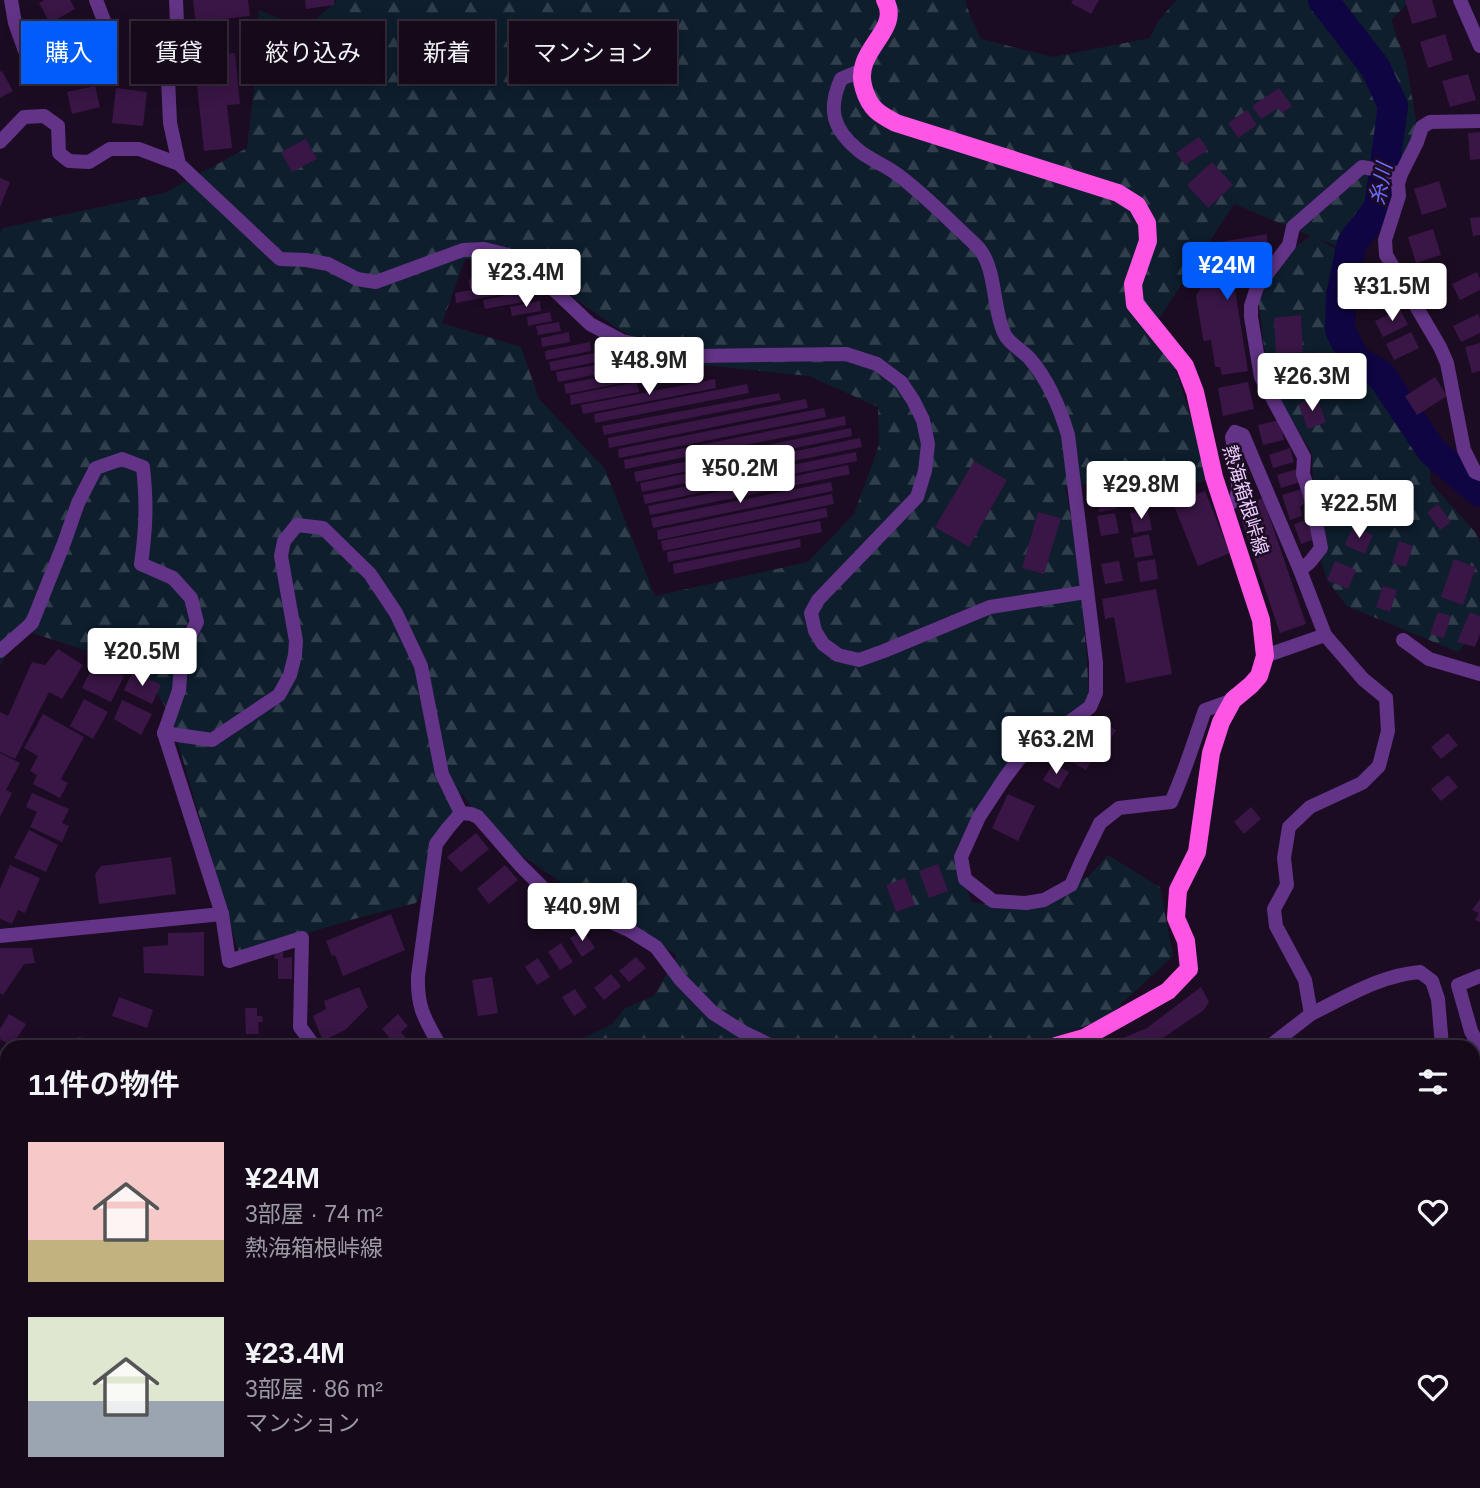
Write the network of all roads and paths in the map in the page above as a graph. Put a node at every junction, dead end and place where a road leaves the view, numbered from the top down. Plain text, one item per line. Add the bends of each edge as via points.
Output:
1 (10, 0) edge
2 (96, 0) edge
3 (176, 0) edge
4 (885, 0) edge
5 (1460, 0) edge
6 (1480, 46) edge
7 (862, 70) junction
8 (1480, 121) edge
9 (0, 142) edge
10 (179, 164) junction
11 (1401, 174) junction
12 (1480, 474) edge
13 (1224, 506) junction
14 (1300, 569) junction
15 (1086, 592) junction
16 (1325, 635) junction
17 (1403, 640) dead end
18 (0, 651) edge
19 (1265, 656) junction
20 (1480, 674) edge
21 (1233, 700) junction
22 (164, 733) junction
23 (461, 813) junction
24 (222, 914) junction
25 (0, 936) edge
26 (1480, 976) edge
27 (1311, 1014) junction
28 (310, 1040) edge
29 (437, 1040) edge
30 (760, 1040) edge
31 (1077, 1040) edge
32 (1278, 1040) edge
33 (1441, 1040) edge
34 (1476, 1040) edge

1 - 2 street via 25,51 55,73 74,77 105,63 110,50
3 - 10 street via 168,78 170,123
4 - 7 main road via 888,24
5 - 6 street
7 - 13 main road, 熱海箱根峠線 via 867,98 878,113 896,123 1118,192 1137,205 1147,223 1148,242 1133,284 1135,304 1185,366
7 - 15 street via 841,79 834,95 832,112 841,131 857,150 895,172 931,202 981,251 1004,335 1039,371 1060,409 1068,435
8 - 11 street via 1430,122 1422,127
9 - 10 street via 24,117 44,117 58,126 59,153 69,161 89,162 110,149 139,149
10 - 15 street via 280,258 328,264 357,279 376,282 463,250 484,249 531,268 590,324 622,341 696,356 846,354 877,364 901,382 914,400 929,444 917,497 818,600 811,613 814,631 838,655 859,660 990,607
11 - 12 street via 1385,240 1386,256 1447,363 1464,450
11 - 14 street via 1362,167 1293,227 1289,245 1257,287 1251,306 1261,377 1304,457 1303,474 1321,548
13 - 14 street via 1238,493 1235,432 1243,435
13 - 19 main road, 熱海箱根峠線 via 1261,620
14 - 16 street
15 - 21 street via 1096,662 1096,693 1090,707 1019,760 979,817 961,857 965,879 993,901 1044,900 1071,885 1100,823 1119,808 1171,802 1205,710
16 - 19 street
16 - 27 street via 1385,698 1388,731 1379,766 1362,783 1310,807 1289,827 1284,858 1287,885 1274,909 1276,926 1305,980
17 - 20 street via 1429,659
18 - 22 street via 32,623 96,468 122,459 143,467 146,522 141,564 173,578 191,598 197,622 182,652 179,691
19 - 21 main road via 1258,676
21 - 31 main road via 1211,753 1197,852 1178,890 1175,918 1186,941 1189,968 1168,991
22 - 23 street via 212,740 279,695 290,675 296,641 281,555 284,541 297,525 323,528 370,574 396,613 421,666 442,774
22 - 24 street
23 - 29 street via 436,844 418,976 421,1011
23 - 30 street via 478,817 563,908 601,918 656,947 713,1013
24 - 25 street
24 - 28 street via 229,961 302,938 300,1027
26 - 34 street via 1458,985
27 - 32 street
27 - 33 street via 1365,986 1420,972 1432,981 1438,999

